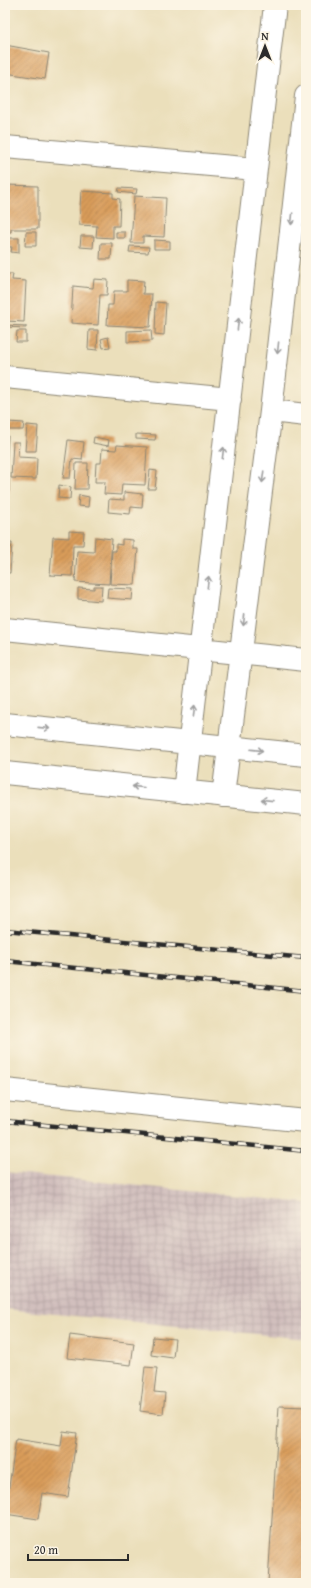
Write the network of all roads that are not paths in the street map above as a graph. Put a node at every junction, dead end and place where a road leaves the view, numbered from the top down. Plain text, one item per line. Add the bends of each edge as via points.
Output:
1 (275, 5) edge
2 (306, 96) edge
3 (5, 147) edge
4 (302, 156) edge
5 (256, 169) junction
6 (5, 377) edge
7 (230, 399) junction
8 (271, 411) junction
9 (306, 415) edge
10 (5, 629) edge
11 (201, 649) junction
12 (240, 654) junction
13 (306, 660) edge
14 (5, 724) edge
15 (190, 743) junction
16 (229, 748) junction
17 (306, 755) edge
18 (5, 774) edge
19 (184, 792) junction
20 (223, 796) junction
21 (306, 804) edge
22 (5, 1090) edge
23 (306, 1121) edge

1 - 5 street
2 - 4 street
3 - 5 street
4 -> 8 street
7 -> 5 street
6 - 7 street
11 -> 7 street
8 - 9 street
8 -> 12 street
10 - 11 street
11 - 12 street
15 -> 11 street
12 - 13 street
12 - 16 street
14 -> 15 street
15 - 16 street
15 - 19 street
16 -> 17 street
16 - 20 street
19 -> 18 street
19 - 20 street
21 -> 20 street
22 - 23 street

